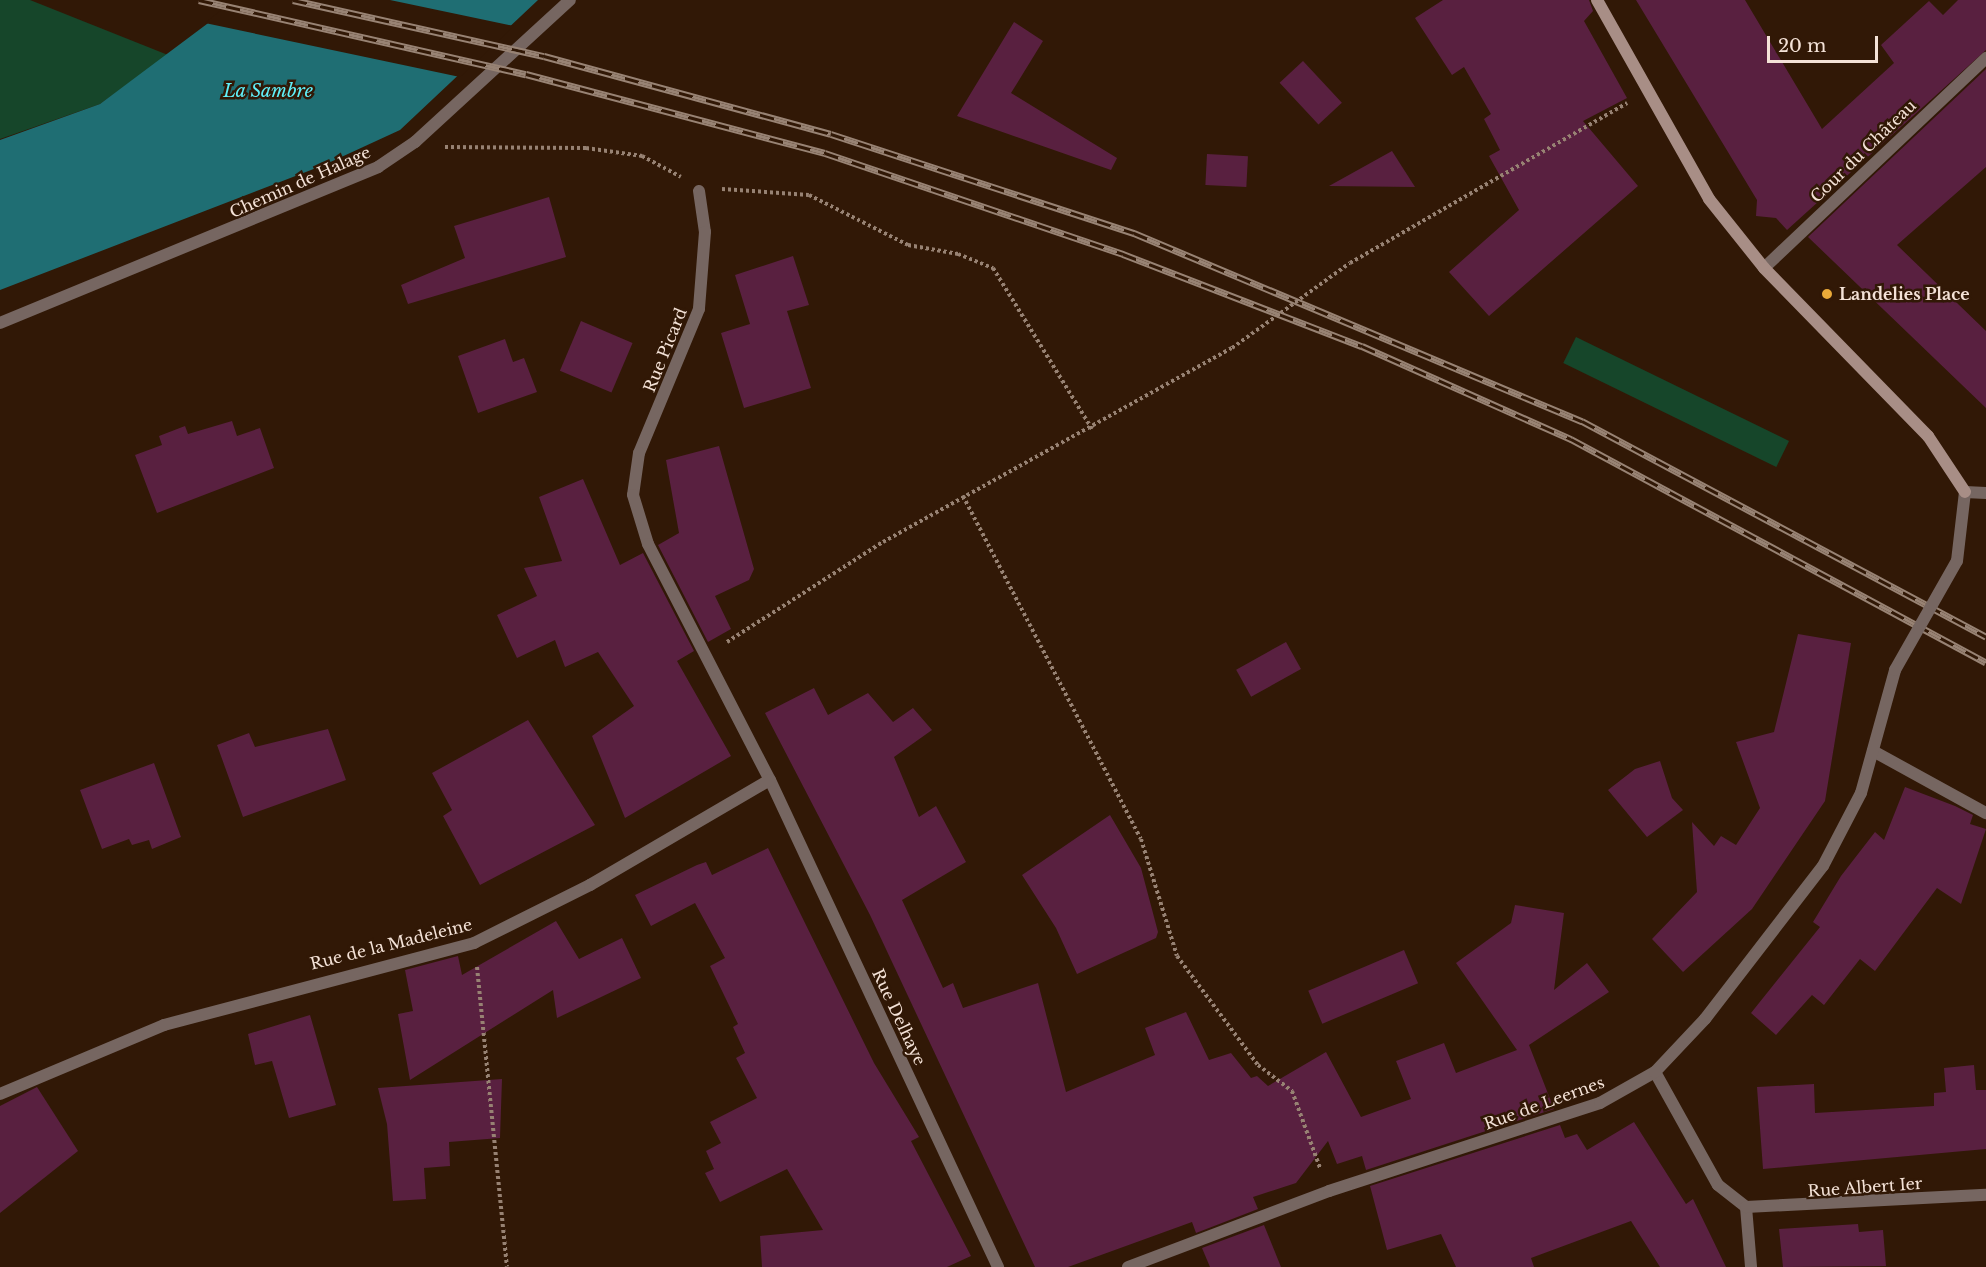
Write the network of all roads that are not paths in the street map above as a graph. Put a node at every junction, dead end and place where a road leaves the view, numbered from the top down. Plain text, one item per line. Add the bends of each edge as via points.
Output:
1 (570, 0) edge
2 (1597, 0) edge
3 (1986, 58) edge
4 (699, 191) road end
5 (1764, 268) junction
6 (0, 323) edge
7 (1965, 492) junction
8 (1986, 493) edge
9 (1873, 751) junction
10 (770, 780) junction
11 (1986, 813) edge
12 (1655, 1072) junction
13 (0, 1094) edge
14 (1986, 1195) edge
15 (1746, 1207) junction
16 (998, 1267) edge
17 (1128, 1267) edge
18 (1751, 1267) edge

1 - 6 street, Chemin de Halage via 415,142 335,187
2 - 5 main road via 1709,199
3 - 5 street, Cour du Château
4 - 10 street, Rue Picard via 705,232 699,309 639,453 633,495 648,544
5 - 7 main road via 1928,436
7 - 8 street
7 - 9 street, Rue de Leernes, bridge via 1958,561 1895,670
9 - 11 street
9 - 12 street, Rue de Leernes via 1862,793 1822,866 1705,1019
10 - 13 street, Rue de la Madeleine via 590,885 474,943 164,1025
10 - 16 street, Rue Delhaye
12 - 15 street via 1718,1185
12 - 17 street, Rue de Leernes via 1600,1103 1329,1191
14 - 15 street, Rue Albert Ier
15 - 18 street

